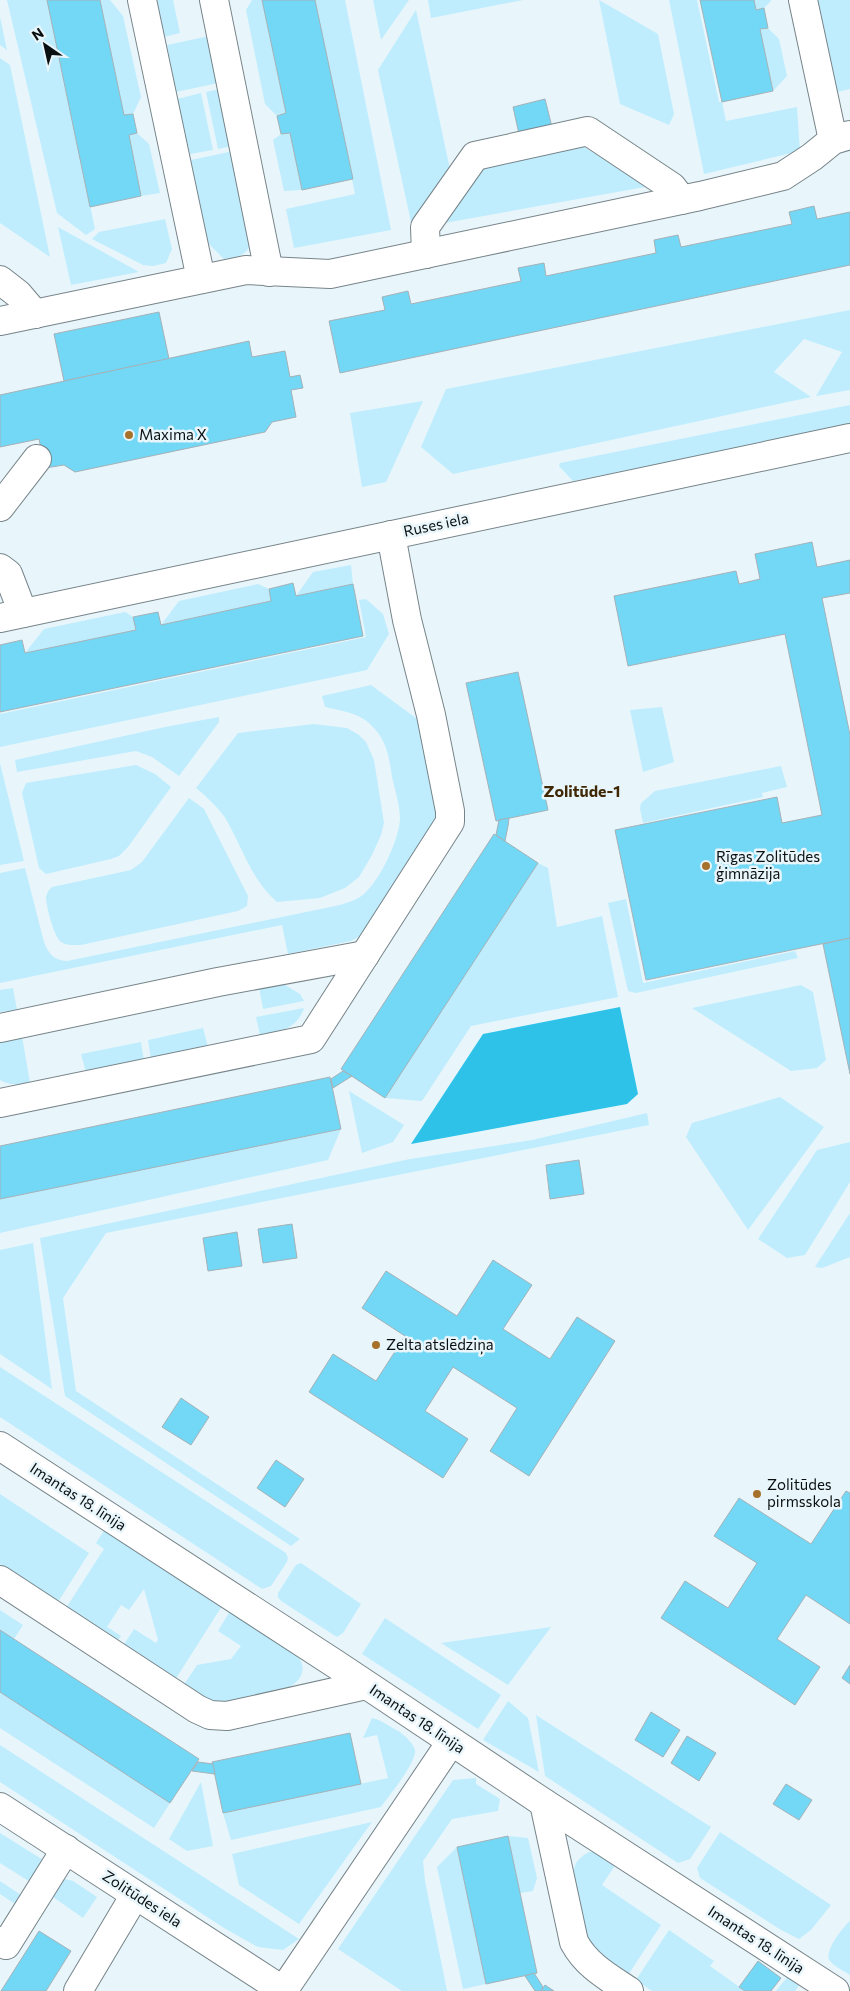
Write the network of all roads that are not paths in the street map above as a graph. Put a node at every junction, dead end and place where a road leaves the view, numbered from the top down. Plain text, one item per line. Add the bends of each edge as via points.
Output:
1 (142, 0) edge
2 (214, 0) edge
3 (803, 0) edge
4 (841, 138) edge
5 (682, 200) junction
6 (426, 254) junction
7 (269, 272) junction
8 (202, 278) junction
9 (0, 280) edge
10 (36, 314) junction
11 (0, 321) edge
12 (850, 438) edge
13 (37, 459) dead end
14 (0, 507) edge
15 (391, 535) junction
16 (0, 568) edge
17 (11, 616) edge
18 (365, 954) junction
19 (0, 1028) edge
20 (0, 1103) edge
21 (0, 1446) edge
22 (0, 1580) edge
23 (366, 1685) junction
24 (451, 1742) junction
25 (544, 1803) junction
26 (0, 1807) edge
27 (66, 1849) junction
28 (136, 1895) junction
29 (2, 1947) edge
30 (78, 1991) edge
31 (283, 1991) edge
32 (629, 1991) edge
33 (834, 1991) edge

1 - 8 street
2 - 7 street
3 - 4 street
4 - 5 street via 783,176
5 - 6 street
5 - 6 street via 672,187 588,131 476,156 425,227
6 - 7 street via 330,274
7 - 8 street via 246,270
8 - 10 street
9 - 10 street
10 - 11 street
12 - 15 street, Ruses iela
13 - 14 street
15 - 17 street, Ruses iela
15 - 18 street via 412,643 433,724 450,822
16 - 17 street, Ruses iela via 8,574
18 - 19 street
18 - 20 street via 311,1039
21 - 23 street, Imantas 18. līnija
22 - 23 street via 210,1716 227,1716
23 - 24 street, Imantas 18. līnija
24 - 25 street, Imantas 18. līnija
24 - 31 street
25 - 32 street via 574,1942 593,1968
25 - 33 street, Imantas 18. līnija
26 - 27 street, Zolitūdes iela
27 - 28 street, Zolitūdes iela
27 - 29 street
28 - 30 street
28 - 31 street, Zolitūdes iela

